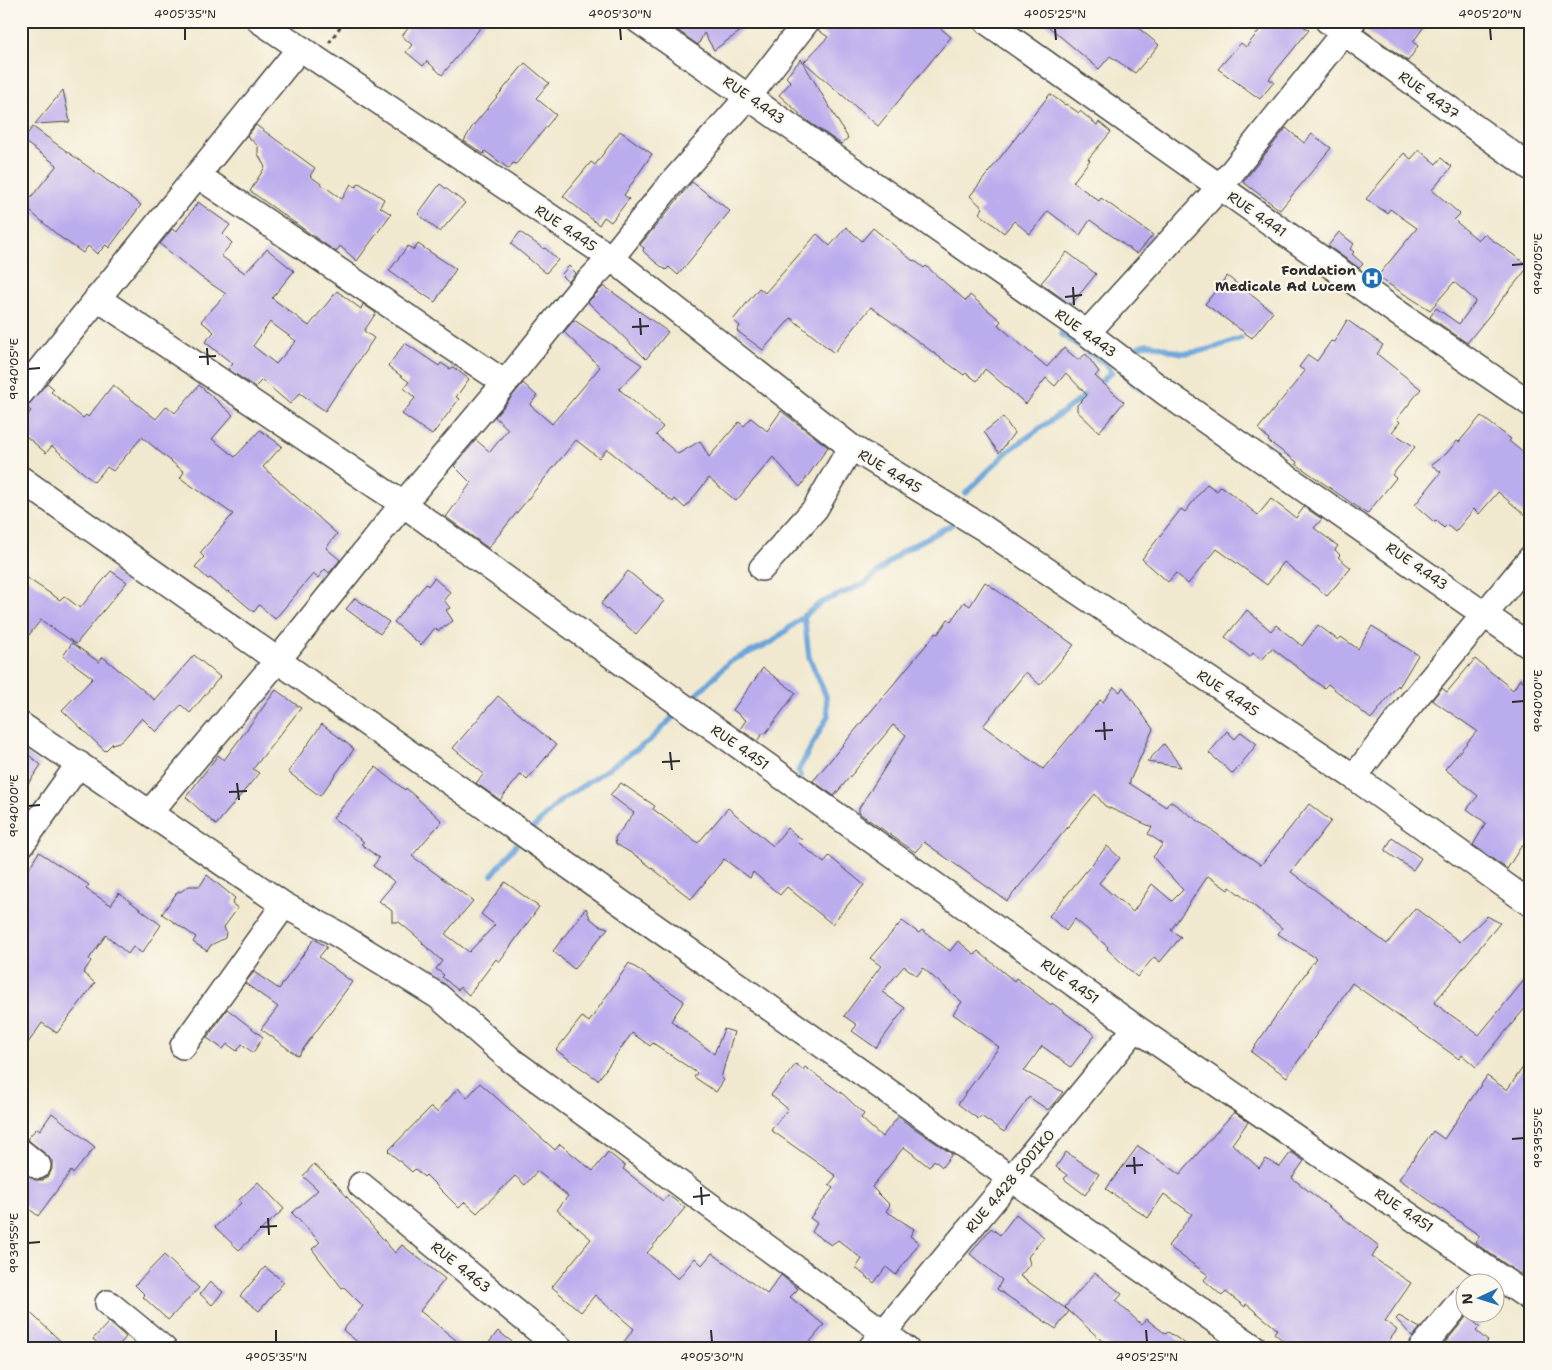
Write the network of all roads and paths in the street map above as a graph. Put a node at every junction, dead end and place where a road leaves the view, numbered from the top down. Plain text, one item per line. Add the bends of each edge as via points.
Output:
1 (260, 21) edge
2 (639, 21) edge
3 (807, 21) edge
4 (986, 21) edge
5 (1342, 25) edge
6 (300, 48) junction
7 (748, 96) junction
8 (1531, 168) edge
9 (197, 175) junction
10 (1220, 187) junction
11 (611, 258) junction
12 (97, 298) junction
13 (1087, 333) junction
14 (505, 383) junction
15 (21, 393) edge
16 (1531, 404) edge
17 (851, 447) junction
18 (21, 479) edge
19 (403, 504) junction
20 (1531, 558) edge
21 (762, 568) dead end
22 (1485, 614) junction
23 (1531, 647) edge
24 (278, 660) junction
25 (21, 725) edge
26 (79, 764) junction
27 (1354, 778) junction
28 (150, 812) junction
29 (21, 844) edge
30 (1531, 904) edge
31 (284, 906) junction
32 (1136, 1028) junction
33 (183, 1046) dead end
34 (1012, 1179) junction
35 (361, 1184) dead end
36 (1478, 1272) edge
37 (1504, 1285) edge
38 (1531, 1298) edge
39 (108, 1303) dead end
40 (1454, 1309) edge
41 (877, 1341) edge
42 (164, 1349) edge
43 (561, 1349) edge
44 (906, 1349) edge
45 (1256, 1349) edge
46 (1421, 1349) edge

1 - 6 street, RUE 4.445
2 - 7 street, RUE 4.443
3 - 7 street
4 - 10 street, RUE 4.441
5 - 8 street, RUE 4.437
5 - 10 street
6 - 9 street
6 - 11 street, RUE 4.445
7 - 11 street
7 - 13 street, RUE 4.443
9 - 12 street
9 - 14 street
10 - 13 street
10 - 16 street, RUE 4.441
11 - 14 street via 578,292
11 - 17 street, RUE 4.445
12 - 15 street
12 - 19 street, RUE 4.451
13 - 22 street, RUE 4.443 via 1166,393
14 - 19 street
17 - 21 street via 815,509
17 - 27 street, RUE 4.445 via 982,527
18 - 24 street
19 - 24 street
19 - 32 street, RUE 4.451
20 - 22 street
22 - 23 street, RUE 4.443
22 - 27 street
24 - 28 street
24 - 34 street
25 - 26 street
26 - 28 street
26 - 29 street
27 - 30 street, RUE 4.445
28 - 31 street
31 - 33 street
31 - 41 street via 438,996 511,1060
32 - 34 street, RUE 4.428 SODIKO
32 - 36 street, RUE 4.451
34 - 41 street, RUE 4.428 SODIKO
34 - 45 street
35 - 43 street, RUE 4.463
37 - 38 street, RUE 4.451
39 - 42 street
40 - 46 street
41 - 44 street

